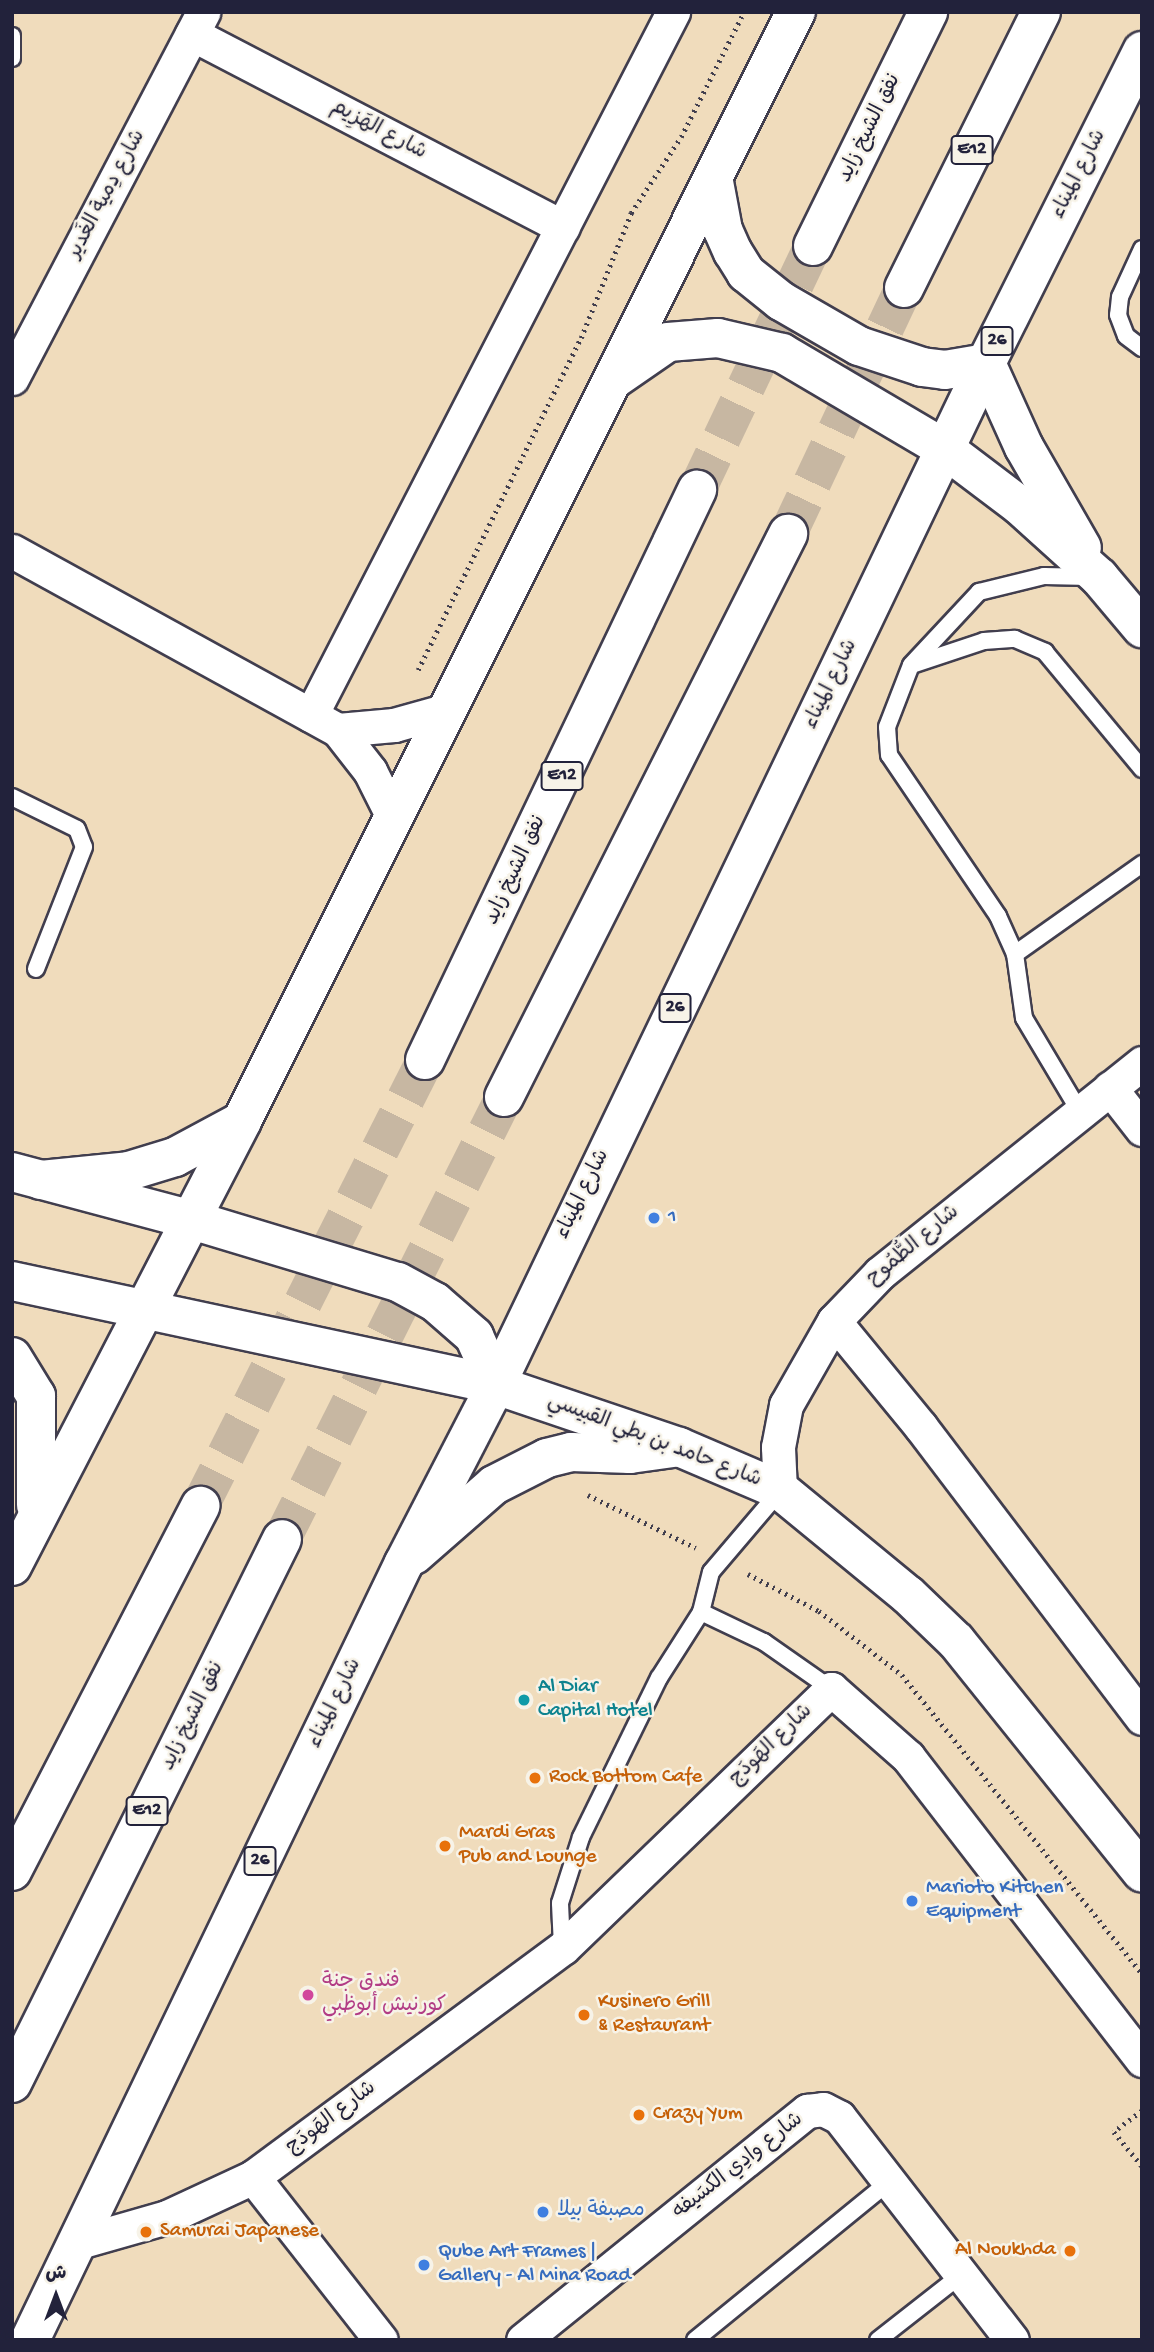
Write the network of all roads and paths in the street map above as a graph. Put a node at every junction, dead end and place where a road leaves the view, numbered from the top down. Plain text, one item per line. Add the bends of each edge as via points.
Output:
1 (673, 12) edge
2 (744, 12) edge
3 (796, 12) edge
4 (929, 12) edge
5 (1041, 12) edge
6 (198, 23) edge
7 (12, 37) edge
8 (1142, 51) edge
9 (12, 58) edge
10 (714, 182) junction
11 (563, 227) junction
12 (813, 246) tunnel mouth
13 (1142, 249) edge
14 (904, 288) tunnel mouth
15 (1142, 348) edge
16 (986, 363) junction
17 (12, 378) edge
18 (617, 378) junction
19 (945, 449) junction
20 (696, 490) tunnel mouth
21 (788, 534) tunnel mouth
22 (12, 551) edge
23 (1099, 577) junction
24 (1142, 628) edge
25 (911, 665) junction
26 (447, 710) junction
27 (324, 722) junction
28 (394, 726) junction
29 (1142, 769) edge
30 (12, 797) edge
31 (393, 817) junction
32 (1142, 864) edge
33 (1015, 954) junction
34 (36, 969) dead end
35 (425, 1060) tunnel mouth
36 (1142, 1063) edge
37 (1110, 1088) junction
38 (504, 1097) tunnel mouth
39 (1080, 1112) junction
40 (242, 1121) junction
41 (1142, 1129) edge
42 (27, 1176) edge
43 (192, 1220) junction
44 (12, 1281) edge
45 (144, 1313) junction
46 (834, 1321) junction
47 (12, 1357) edge
48 (496, 1385) junction
49 (679, 1447) junction
50 (780, 1490) junction
51 (200, 1506) tunnel mouth
52 (34, 1520) junction
53 (282, 1539) tunnel mouth
54 (404, 1563) junction
55 (12, 1566) edge
56 (701, 1612) junction
57 (831, 1689) junction
58 (1142, 1718) edge
59 (12, 1871) edge
60 (1142, 1872) edge
61 (562, 1948) junction
62 (1142, 2060) edge
63 (12, 2083) edge
64 (1142, 2111) edge
65 (1142, 2166) edge
66 (253, 2177) junction
67 (890, 2182) junction
68 (76, 2243) junction
69 (961, 2275) junction
70 (36, 2336) edge
71 (381, 2340) edge
72 (523, 2340) edge
73 (695, 2340) edge
74 (878, 2340) edge
75 (1012, 2340) edge

1 - 11 street
2 - 28 path via 681,137 631,213 580,338 446,609
3 - 10 main road
4 - 12 main road, نفق الشيخ زايد
5 - 14 main road, E12
6 - 11 street, شارع الهَزِيم
6 - 17 street, شارع دِمية الغَدير
7 - 9 lane
8 - 16 main road, شارع الميناء / 26
10 - 16 main road via 723,230 733,252 746,272 781,301 859,346 922,368 945,370
10 - 18 main road
11 - 27 street
13 - 15 lane via 1120,297 1118,315 1126,336
16 - 19 main road, شارع الميناء / 26
16 - 23 main road via 1024,447
18 - 19 main road via 668,342 718,338 782,353
18 - 26 main road
19 - 23 main road via 1018,505
19 - 48 main road, شارع الميناء / 26
20 - 35 main road, نفق الشيخ زايد / E12
21 - 38 main road
22 - 27 street
23 - 24 main road
23 - 25 lane via 1044,576 979,592
25 - 29 lane via 984,641 1015,639 1045,652
25 - 33 lane via 887,727 889,755 998,916
26 - 28 street
26 - 31 main road
27 - 28 street
27 - 31 street via 370,771
30 - 34 lane via 77,829 84,847
31 - 40 main road
32 - 33 lane
33 - 39 lane via 1024,1018
36 - 37 street, شارع الطُّمُوح
37 - 39 street, شارع الطُّمُوح
37 - 41 street
39 - 46 street, شارع الطُّمُوح via 880,1273
40 - 42 main road via 175,1157 130,1171
40 - 43 main road
42 - 43 main road
43 - 45 main road
43 - 48 main road via 398,1282 435,1302 474,1336
44 - 45 main road, شارع حامد بن بطي القبيسي
45 - 48 main road, شارع حامد بن بطي القبيسي
45 - 52 main road
46 - 50 street, شارع الطُّمُوح via 786,1405 778,1447
46 - 58 street via 921,1427
47 - 52 main road via 36,1396 40,1474
48 - 49 main road, شارع حامد بن بطي القبيسي
48 - 54 main road, شارع الميناء / 26
49 - 50 main road, شارع حامد بن بطي القبيسي
49 - 54 main road via 629,1454 570,1452 547,1458 494,1485
50 - 56 lane via 711,1572
50 - 60 main road, شارع حامد بن بطي القبيسي via 899,1587 956,1641
51 - 59 main road
52 - 55 main road
53 - 63 main road, نفق الشيخ زايد / E12
54 - 68 main road, شارع الميناء / 26
56 - 57 lane, شارع الهَودَج via 764,1642
56 - 61 lane via 659,1678 581,1837 560,1903
57 - 61 street, شارع الهَودَج
57 - 62 street, شارع الهَودَج via 908,1758
61 - 66 street, شارع الهَودَج
64 - 65 path via 1114,2132
66 - 68 street, شارع الهَودَج via 167,2217
66 - 71 street
67 - 69 street, شارع وادِي الكسَيفه
67 - 72 street, شارع وادِي الكسَيفه via 839,2117 823,2109 807,2111
67 - 73 lane
68 - 70 main road, شارع الميناء / 26
69 - 74 lane
69 - 75 street, شارع وادِي الكسَيفه

